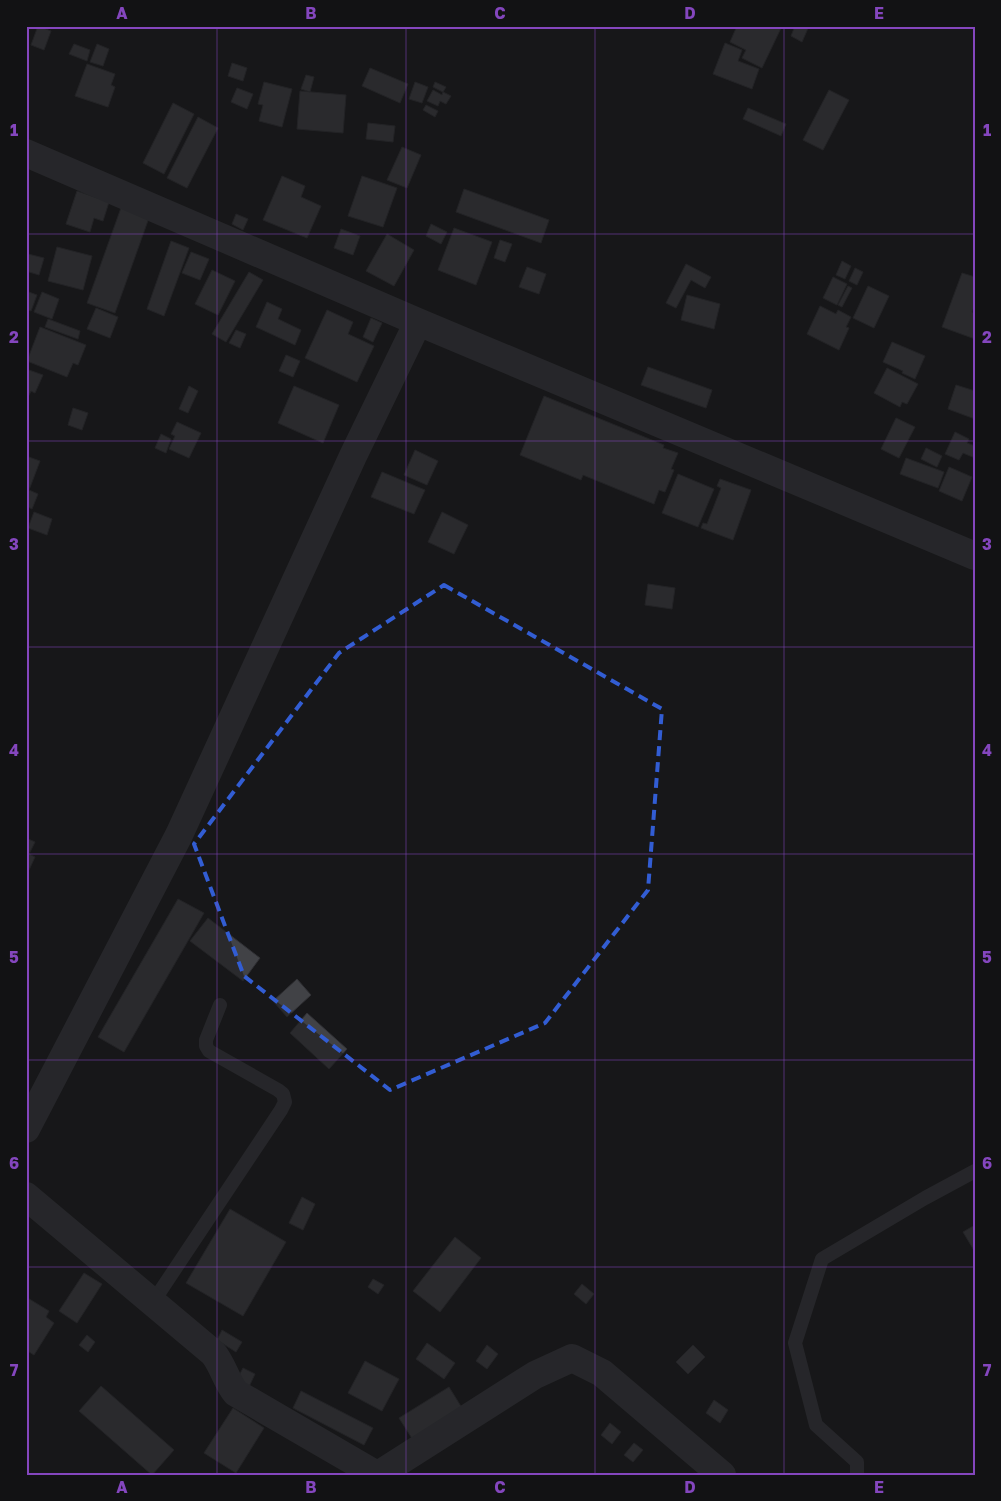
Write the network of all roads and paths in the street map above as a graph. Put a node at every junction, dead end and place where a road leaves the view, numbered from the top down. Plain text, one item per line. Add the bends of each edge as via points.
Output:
1 (26, 153) edge
2 (418, 322) junction
3 (975, 556) edge
4 (220, 1005) dead end
5 (26, 1129) edge
6 (975, 1171) edge
7 (26, 1196) edge
8 (153, 1302) junction
9 (377, 1475) edge
10 (722, 1475) edge
11 (857, 1475) edge

1 - 2 street
2 - 3 street
2 - 5 street via 179,835
4 - 8 lane via 206,1040 209,1052 278,1090 285,1102
6 - 11 lane via 822,1258 795,1343 816,1426 857,1462
7 - 8 street
8 - 9 street via 213,1353 236,1393
9 - 10 street via 535,1375 572,1358 602,1373

